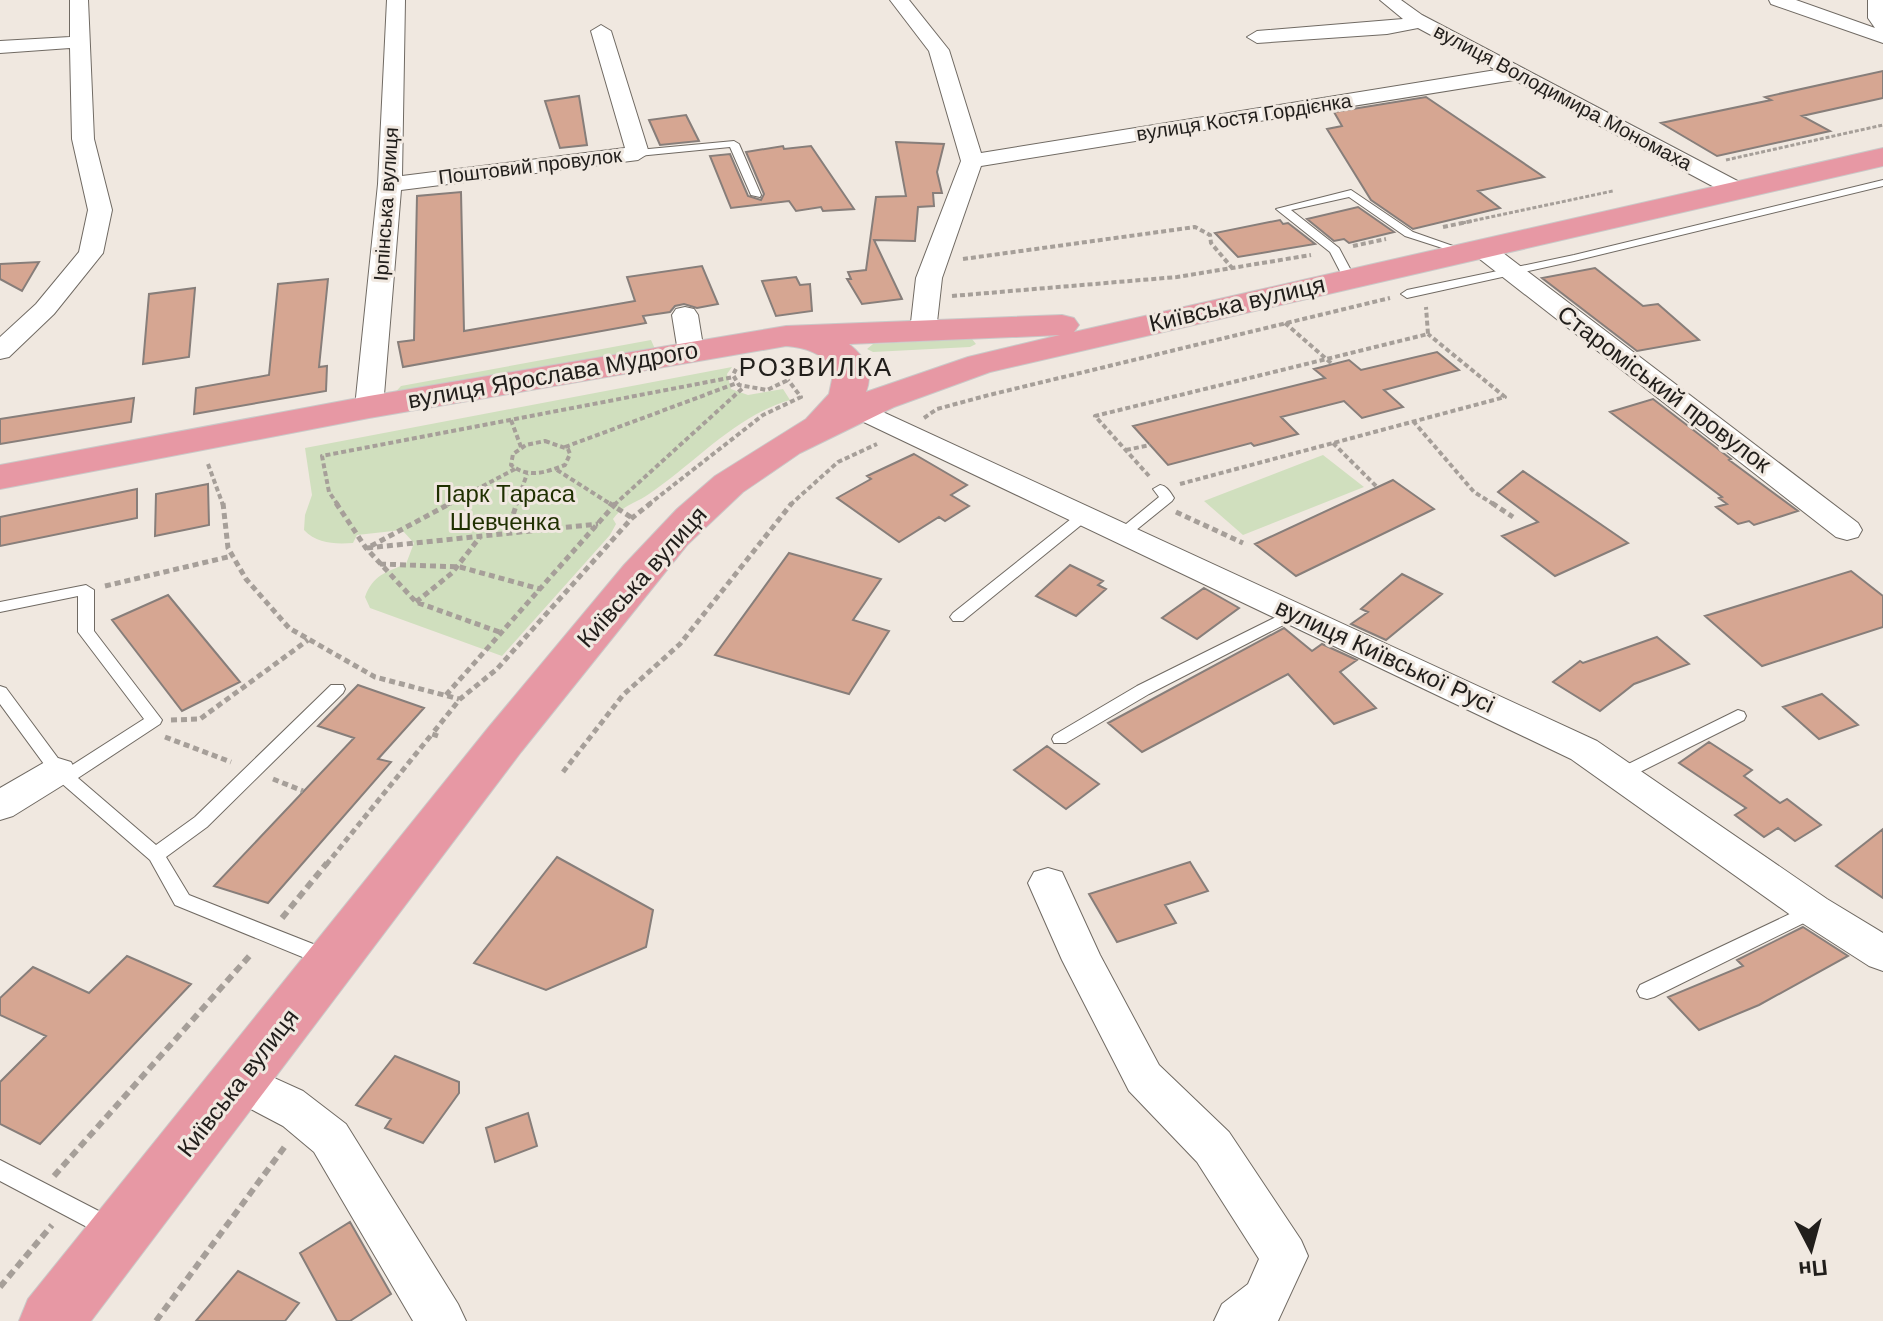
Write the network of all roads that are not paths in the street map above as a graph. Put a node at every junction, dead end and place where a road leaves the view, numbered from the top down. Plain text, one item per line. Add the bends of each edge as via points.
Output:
1 (79, 0) edge
2 (396, 0) edge
3 (899, 0) edge
4 (1389, 0) edge
5 (1778, 0) edge
6 (1879, 12) edge
7 (1824, 17) junction
8 (1421, 22) junction
9 (601, 31) dead end
10 (1257, 37) dead end
11 (1883, 37) edge
12 (79, 42) junction
13 (0, 47) edge
14 (1516, 73) junction
15 (638, 153) junction
16 (1883, 157) edge
17 (972, 161) junction
18 (1883, 183) edge
19 (390, 184) junction
20 (1739, 191) junction
21 (756, 195) dead end
22 (1472, 250) junction
23 (1510, 271) junction
24 (1349, 278) junction
25 (1407, 294) dead end
26 (685, 315) dead end
27 (1160, 322) junction
28 (923, 331) junction
29 (780, 348) junction
30 (0, 351) edge
31 (691, 352) junction
32 (854, 400) junction
33 (369, 407) junction
34 (0, 477) edge
35 (1161, 495) road end
36 (1086, 514) junction
37 (1847, 530) dead end
38 (1125, 532) junction
39 (0, 607) edge
40 (1294, 613) junction
41 (958, 617) dead end
42 (337, 689) dead end
43 (0, 692) edge
44 (1738, 716) dead end
45 (1060, 739) dead end
46 (61, 774) junction
47 (1620, 775) junction
48 (0, 806) edge
49 (156, 855) junction
50 (1048, 883) dead end
51 (1813, 910) junction
52 (1883, 954) edge
53 (334, 961) junction
54 (1647, 991) dead end
55 (239, 1081) junction
56 (0, 1170) edge
57 (94, 1219) junction
58 (51, 1321) edge
59 (441, 1321) edge
60 (1239, 1321) edge

1 - 12 street
2 - 19 street, Ірпінська вулиця
3 - 17 street via 939,50
4 - 8 street, вулиця Володимира Мономаха
5 - 7 street
6 - 7 street via 1851,21
7 - 11 street
8 - 10 street
8 - 14 street, вулиця Володимира Мономаха
9 - 15 street, Поштовий провулок
12 - 13 street
12 - 30 street via 83,139 100,210 91,253 45,309
14 - 17 street, вулиця Костя Гордієнка
14 - 20 street, вулиця Володимира Мономаха
15 - 19 street, Поштовий провулок
15 - 21 lane via 734,144
16 - 20 main road, Київська вулиця
17 - 28 street via 929,278
18 - 23 lane
19 - 33 street, Ірпінська вулиця
20 - 22 main road, Київська вулиця
22 - 23 street, Староміський провулок
22 - 24 main road, Київська вулиця
22 - 24 lane via 1409,234 1351,193 1282,209 1335,250
23 - 25 lane
23 - 37 street, Староміський провулок
24 - 27 main road, Київська вулиця
26 - 31 street
27 - 28 main road, вулиця Ярослава Мудрого
27 - 32 main road, Київська вулиця
28 - 29 main road, вулиця Ярослава Мудрого
29 - 31 main road, вулиця Ярослава Мудрого
29 - 32 main road via 820,342 842,353 852,370
31 - 33 main road, вулиця Ярослава Мудрого
32 - 36 street, вулиця Київської Русі
32 - 53 main road, Київська вулиця via 730,483 654,557 494,750
33 - 34 main road, вулиця Ярослава Мудрого
35 - 38 lane
36 - 38 street, вулиця Київської Русі
36 - 41 lane
38 - 40 street, вулиця Київської Русі
39 - 46 lane via 86,590 86,632 148,724
40 - 45 lane
40 - 47 street, вулиця Київської Русі via 1584,750
42 - 49 lane via 201,822
43 - 46 lane
44 - 47 lane
46 - 48 street
46 - 49 lane
47 - 51 street, вулиця Київської Русі
49 - 53 lane via 182,900
50 - 60 street via 1144,1078 1213,1147 1284,1256 1265,1301
51 - 52 street, вулиця Київської Русі
51 - 54 lane
53 - 55 main road, Київська вулиця
55 - 57 main road, Київська вулиця
55 - 59 street via 301,1111 330,1138
56 - 57 lane
57 - 58 main road, Київська вулиця

